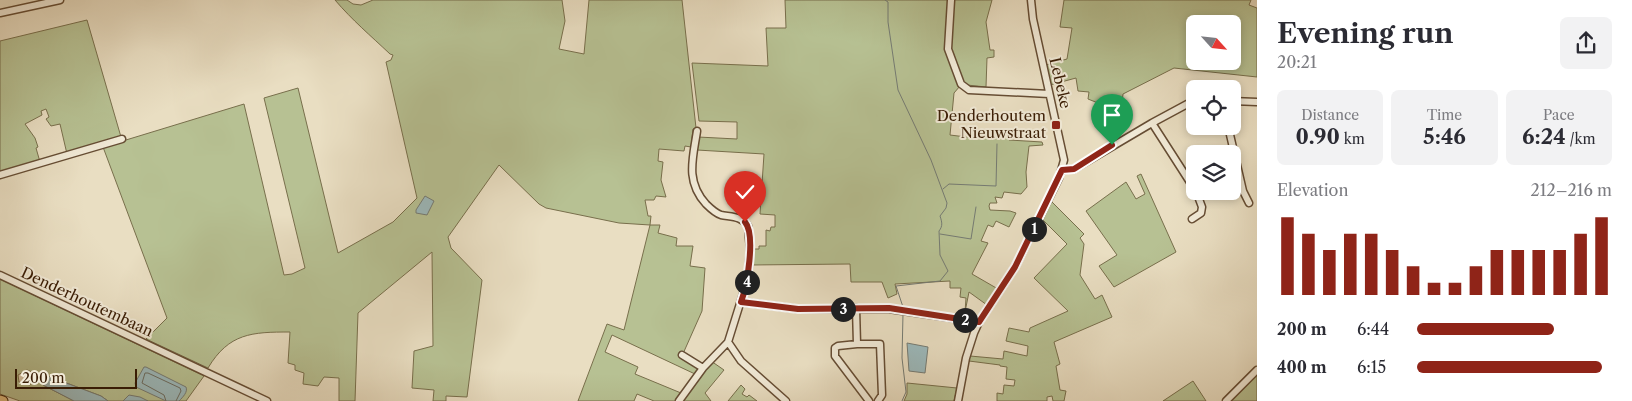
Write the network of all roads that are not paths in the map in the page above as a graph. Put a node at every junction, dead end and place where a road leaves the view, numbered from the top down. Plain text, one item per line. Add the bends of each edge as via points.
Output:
1 (60, 0) edge
2 (951, 0) edge
3 (1031, 0) edge
4 (0, 13) edge
5 (1050, 94) junction
6 (1241, 101) edge
7 (1257, 102) edge
8 (1186, 105) edge
9 (1152, 123) junction
10 (697, 130) dead end
11 (1230, 135) edge
12 (122, 139) dead end
13 (1062, 170) junction
14 (0, 175) edge
15 (1186, 177) edge
16 (1199, 200) edge
17 (1249, 203) dead end
18 (1192, 219) dead end
19 (0, 275) edge
20 (741, 302) junction
21 (856, 308) junction
22 (979, 322) junction
23 (728, 342) junction
24 (857, 344) junction
25 (682, 355) dead end
26 (703, 368) junction
27 (1257, 370) edge
28 (268, 401) edge
29 (679, 401) edge
30 (786, 401) edge
31 (870, 401) edge
32 (878, 401) edge
33 (958, 401) edge
34 (1226, 401) edge

1 - 4 street
2 - 5 street via 948,49 961,84 969,90
3 - 5 street, Lebeke
5 - 13 street, Lebeke via 1064,160
6 - 7 street
8 - 9 street
9 - 13 street via 1074,169
9 - 15 street
10 - 20 street via 692,170 694,188 717,214 740,218 748,226 748,278
11 - 17 street via 1243,191
12 - 14 street
13 - 22 street via 1015,267
16 - 18 street via 1201,213
19 - 28 street, Denderhoutembaan
20 - 21 street via 798,309
20 - 23 street
21 - 22 street via 889,308
21 - 24 street
22 - 33 street via 968,347
23 - 26 street
23 - 30 street via 741,361
24 - 31 street via 838,346 835,356
24 - 32 street via 880,344 882,395
25 - 26 street
26 - 29 street
27 - 34 street

